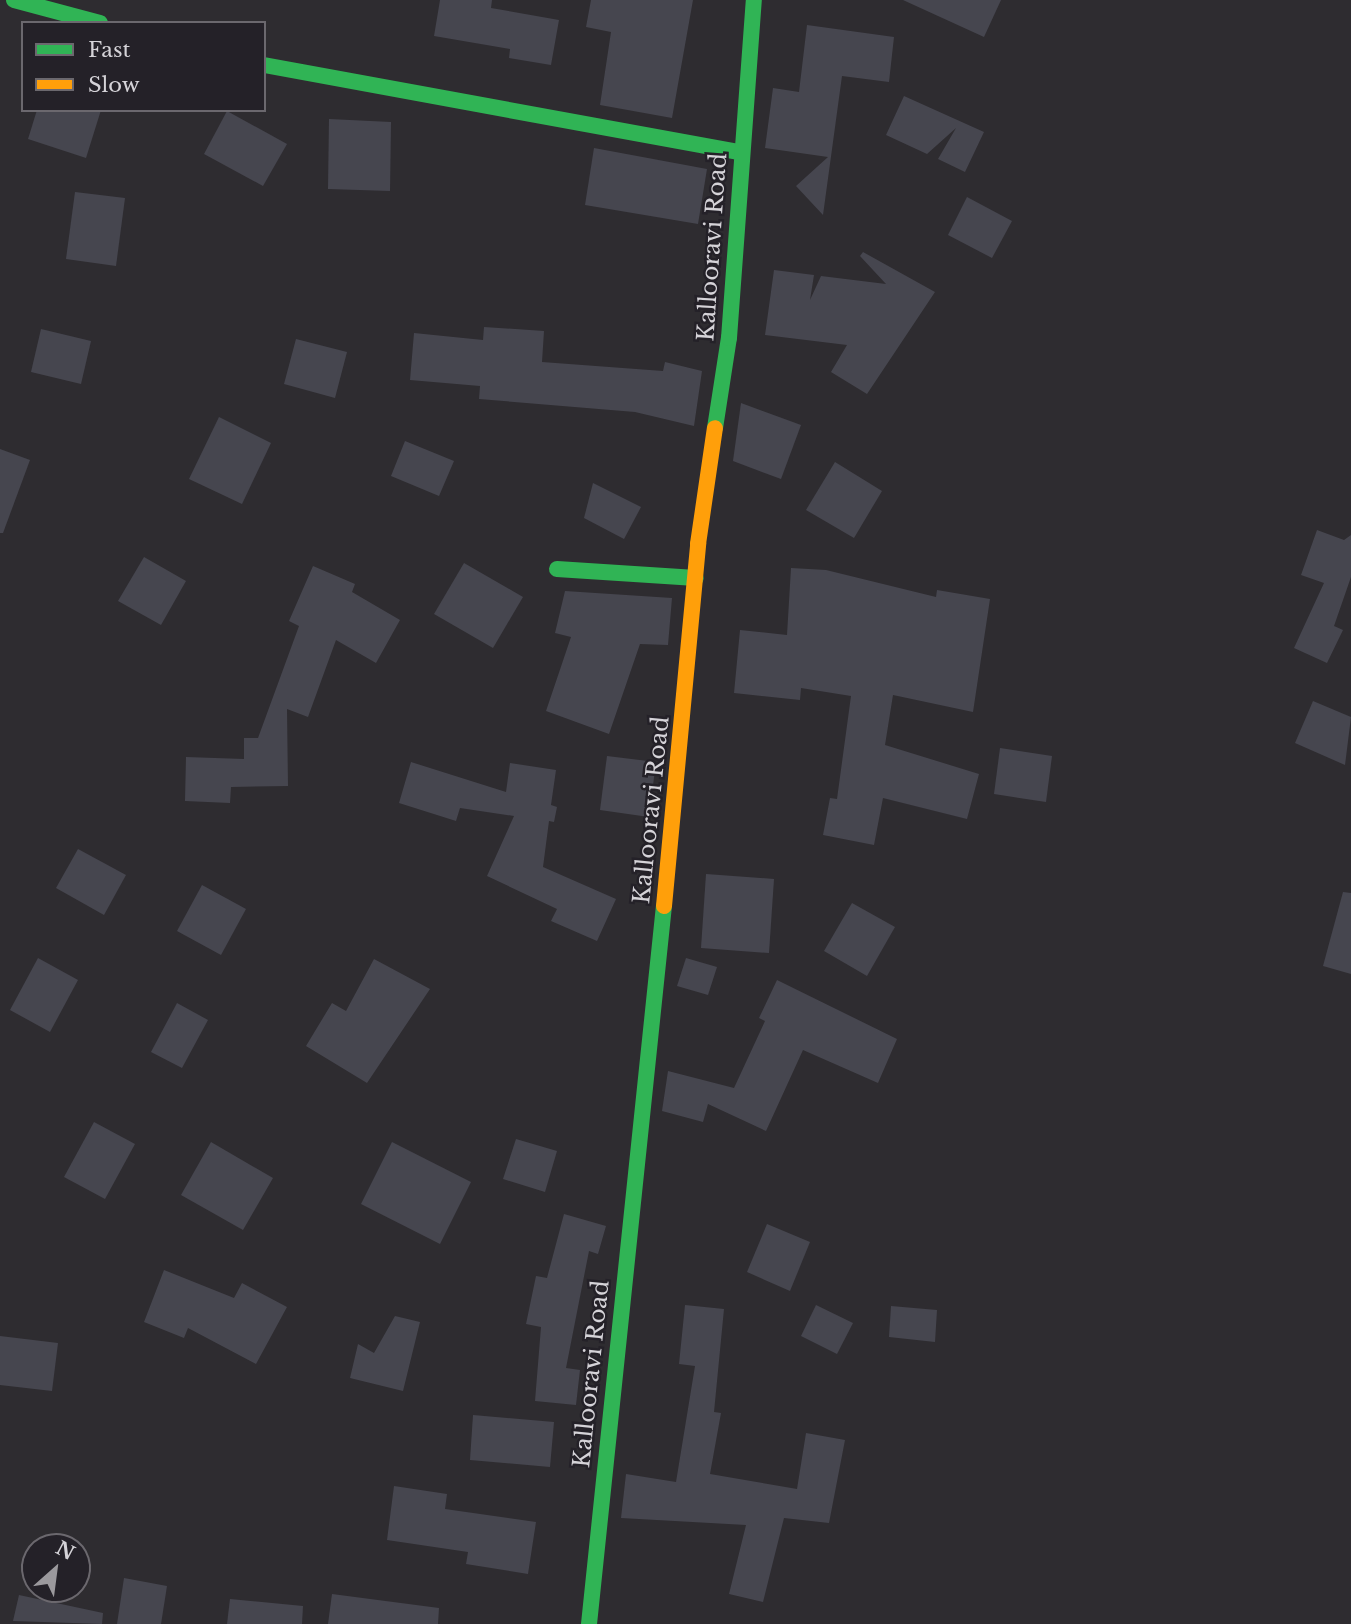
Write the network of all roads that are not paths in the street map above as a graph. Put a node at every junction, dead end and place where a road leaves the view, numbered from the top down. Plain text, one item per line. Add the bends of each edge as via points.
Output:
1 (14, 0) edge
2 (754, 0) edge
3 (93, 21) edge
4 (266, 65) edge
5 (742, 153) junction
6 (557, 569) dead end
7 (696, 578) junction
8 (589, 1624) edge

1 - 3 main road
2 - 5 main road, Kallooravi Road
4 - 5 main road
5 - 7 main road, Kallooravi Road via 729,338
6 - 7 main road
7 - 8 main road, Kallooravi Road

